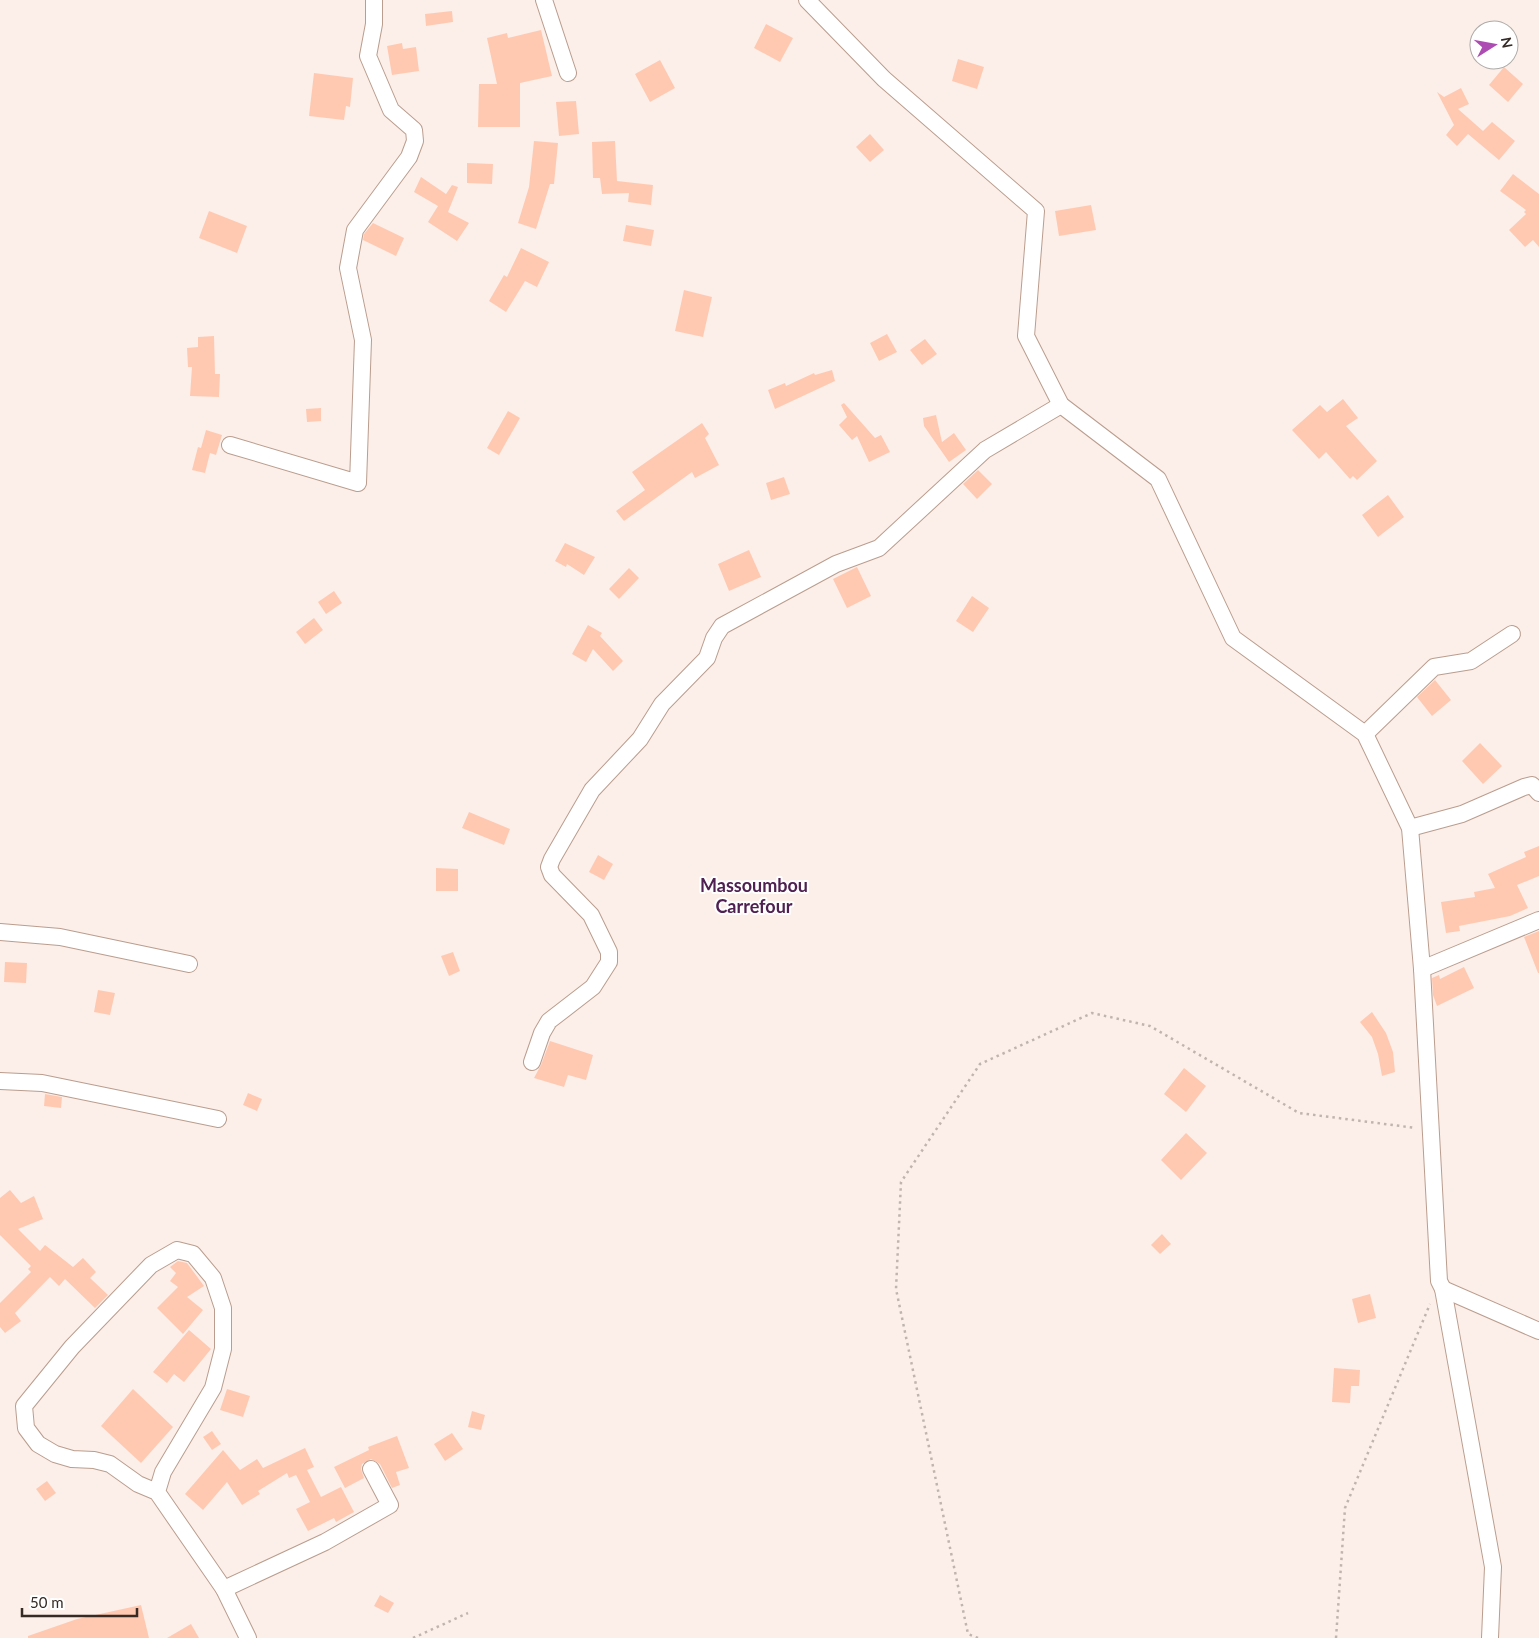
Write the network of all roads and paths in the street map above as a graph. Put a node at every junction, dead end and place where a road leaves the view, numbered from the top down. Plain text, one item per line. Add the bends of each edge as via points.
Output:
1 (374, 0) edge
2 (544, 0) edge
3 (807, 0) edge
4 (568, 73) dead end
5 (1061, 405) junction
6 (230, 445) dead end
7 (1512, 634) dead end
8 (1365, 734) junction
9 (1539, 793) edge
10 (1410, 828) junction
11 (1539, 920) edge
12 (0, 932) edge
13 (189, 964) dead end
14 (1422, 969) junction
15 (532, 1062) dead end
16 (0, 1081) edge
17 (218, 1119) dead end
18 (1431, 1130) junction
19 (1441, 1285) junction
20 (1539, 1331) edge
21 (371, 1469) dead end
22 (157, 1492) junction
23 (224, 1589) junction
24 (468, 1613) dead end
25 (248, 1638) edge
26 (413, 1638) edge
27 (978, 1638) edge
28 (1336, 1638) edge
29 (1490, 1638) edge

1 - 6 street via 374,24 368,56 391,110 414,130 415,141 409,157 354,230 348,268 363,340 358,483
2 - 4 street
3 - 5 street via 884,79 1036,210 1026,336
5 - 8 street via 1158,479 1233,638
5 - 15 street via 984,450 879,548 836,564 722,626 707,658 662,704 640,739 592,790 552,859 549,867 552,875 591,915 609,952 609,962 593,987 549,1021
7 - 8 street via 1471,661 1434,667
8 - 10 street
9 - 10 street via 1532,786 1524,788 1462,814
10 - 14 street
11 - 14 street
12 - 13 street via 60,937
14 - 18 street
16 - 17 street via 42,1083
18 - 19 street
18 - 27 path via 1300,1113 1150,1026 1092,1013 980,1064 901,1182 896,1289 968,1634
19 - 20 street
19 - 28 path via 1345,1508
19 - 29 street via 1493,1567
21 - 23 street via 390,1505 325,1542
22 - 22 street via 138,1484 110,1464 72,1459 38,1444 26,1428 24,1406 72,1347 151,1265 177,1250 193,1254 213,1278 223,1308 223,1349 213,1388 163,1472
22 - 23 street
23 - 25 street
24 - 26 path

